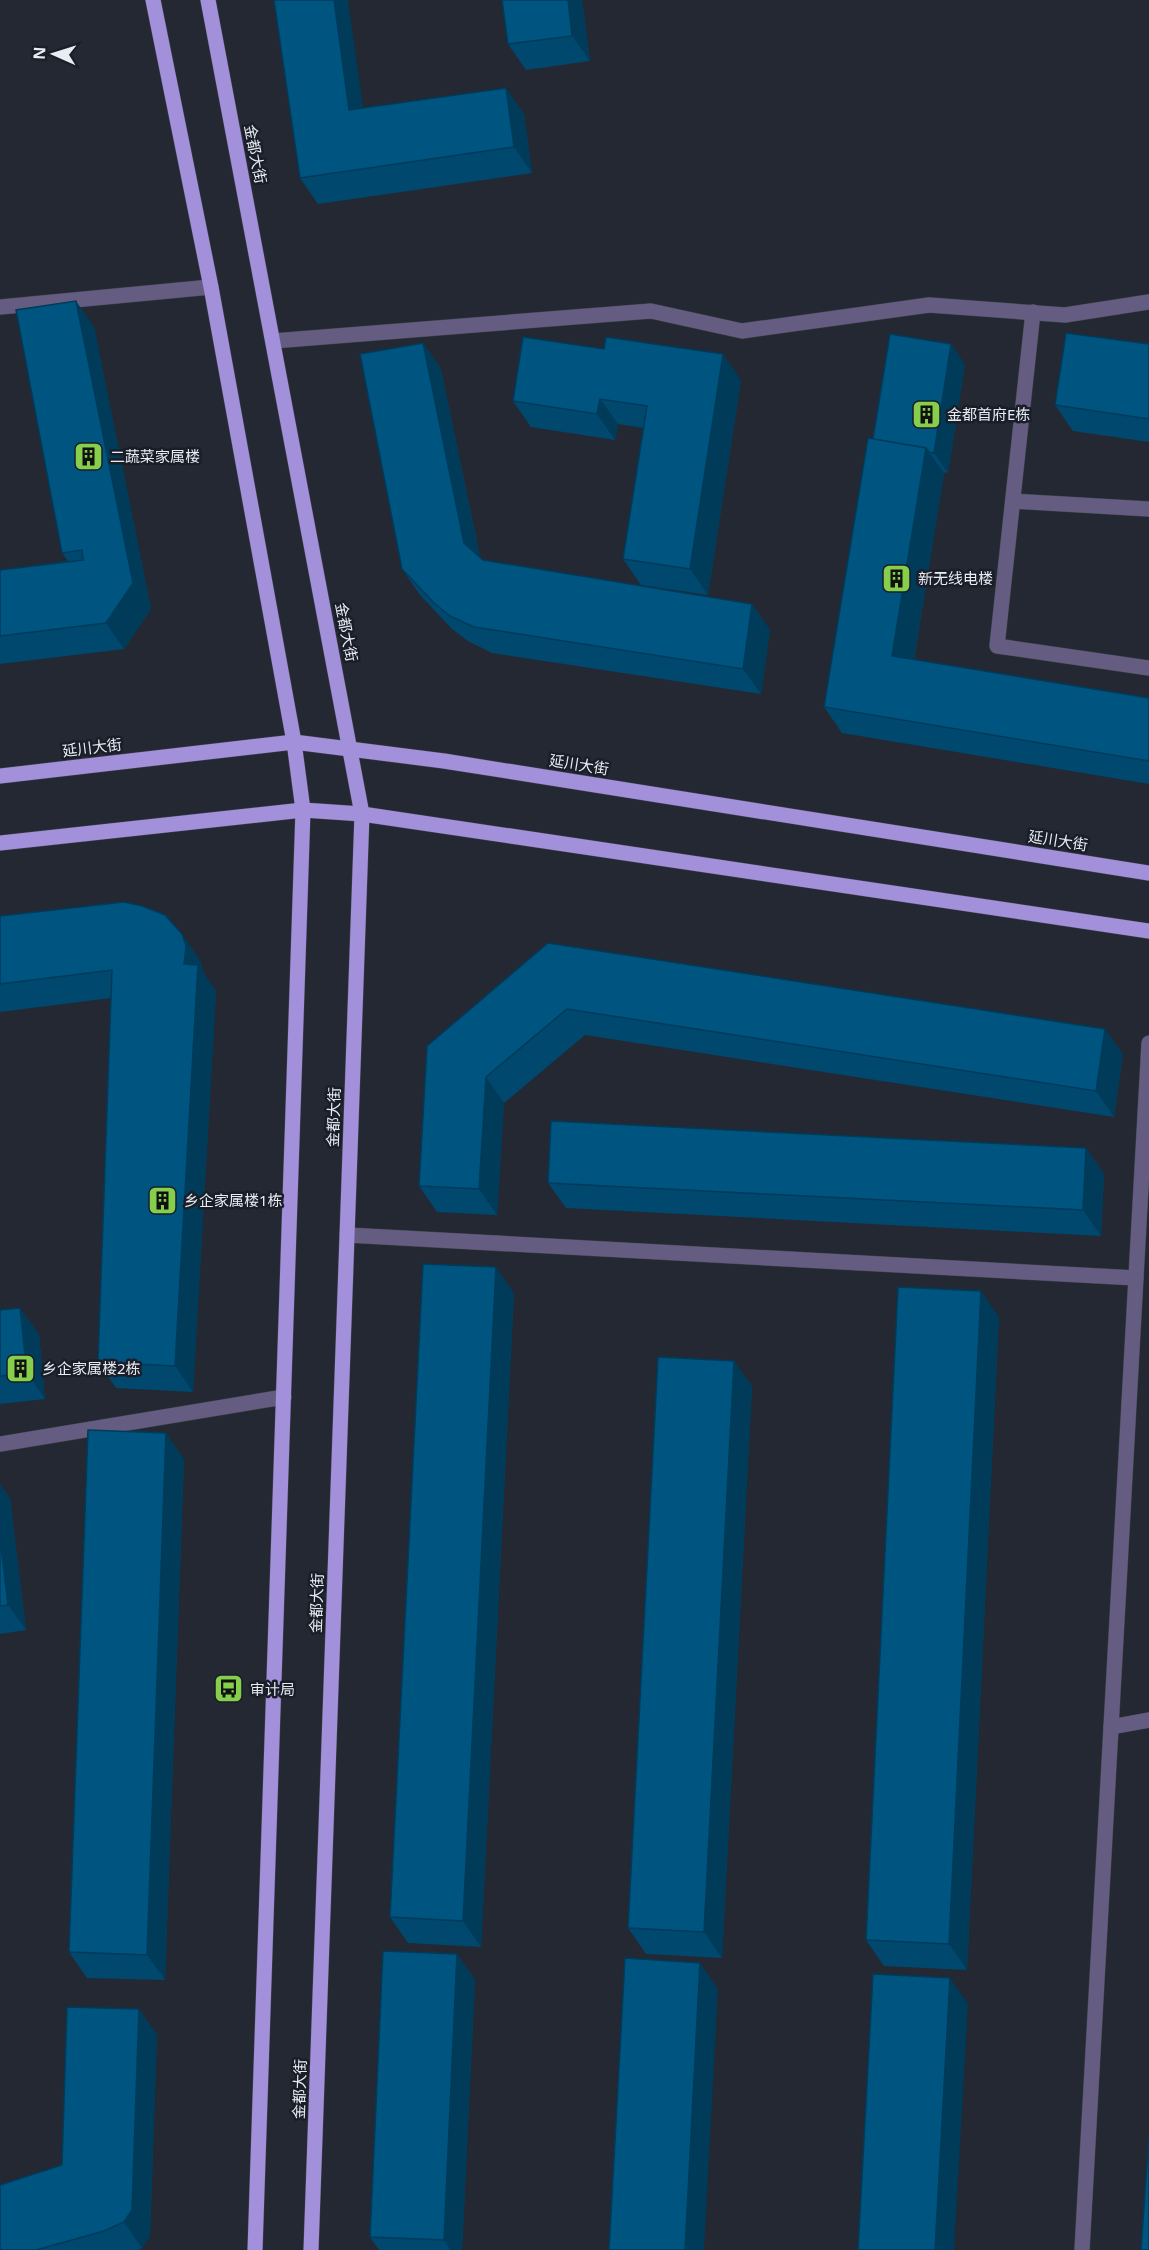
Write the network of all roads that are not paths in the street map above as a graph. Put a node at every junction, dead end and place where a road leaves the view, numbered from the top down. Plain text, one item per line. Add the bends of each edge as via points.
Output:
1 (153, 0) edge
2 (208, 0) edge
3 (211, 287) junction
4 (1149, 302) edge
5 (0, 307) edge
6 (1033, 312) junction
7 (273, 341) junction
8 (1013, 501) junction
9 (1149, 509) edge
10 (1149, 668) edge
11 (294, 742) junction
12 (351, 749) junction
13 (0, 776) edge
14 (303, 810) junction
15 (362, 814) junction
16 (0, 843) edge
17 (1149, 873) edge
18 (1149, 931) edge
19 (1149, 1043) edge
20 (347, 1235) junction
21 (1136, 1278) junction
22 (284, 1397) junction
23 (0, 1444) edge
24 (1149, 1720) edge
25 (1111, 1727) junction
26 (255, 2250) edge
27 (311, 2250) edge
28 (1082, 2250) edge

1 - 3 main road
2 - 7 main road, 金都大街
3 - 5 street
3 - 11 main road
4 - 6 street via 1065,315
6 - 7 street via 929,304 742,331 651,311
6 - 8 street
7 - 12 main road, 金都大街
8 - 9 street
8 - 10 street via 997,646
11 - 12 main road, 延川大街
11 - 13 main road, 延川大街
11 - 14 main road
12 - 15 main road, 金都大街
12 - 17 main road, 延川大街 via 456,762
14 - 15 main road
14 - 16 main road
14 - 22 main road
15 - 18 main road
15 - 20 main road, 金都大街
19 - 21 street
20 - 21 street
20 - 27 main road, 金都大街
21 - 25 street
22 - 23 street
22 - 26 main road
24 - 25 street
25 - 28 street

